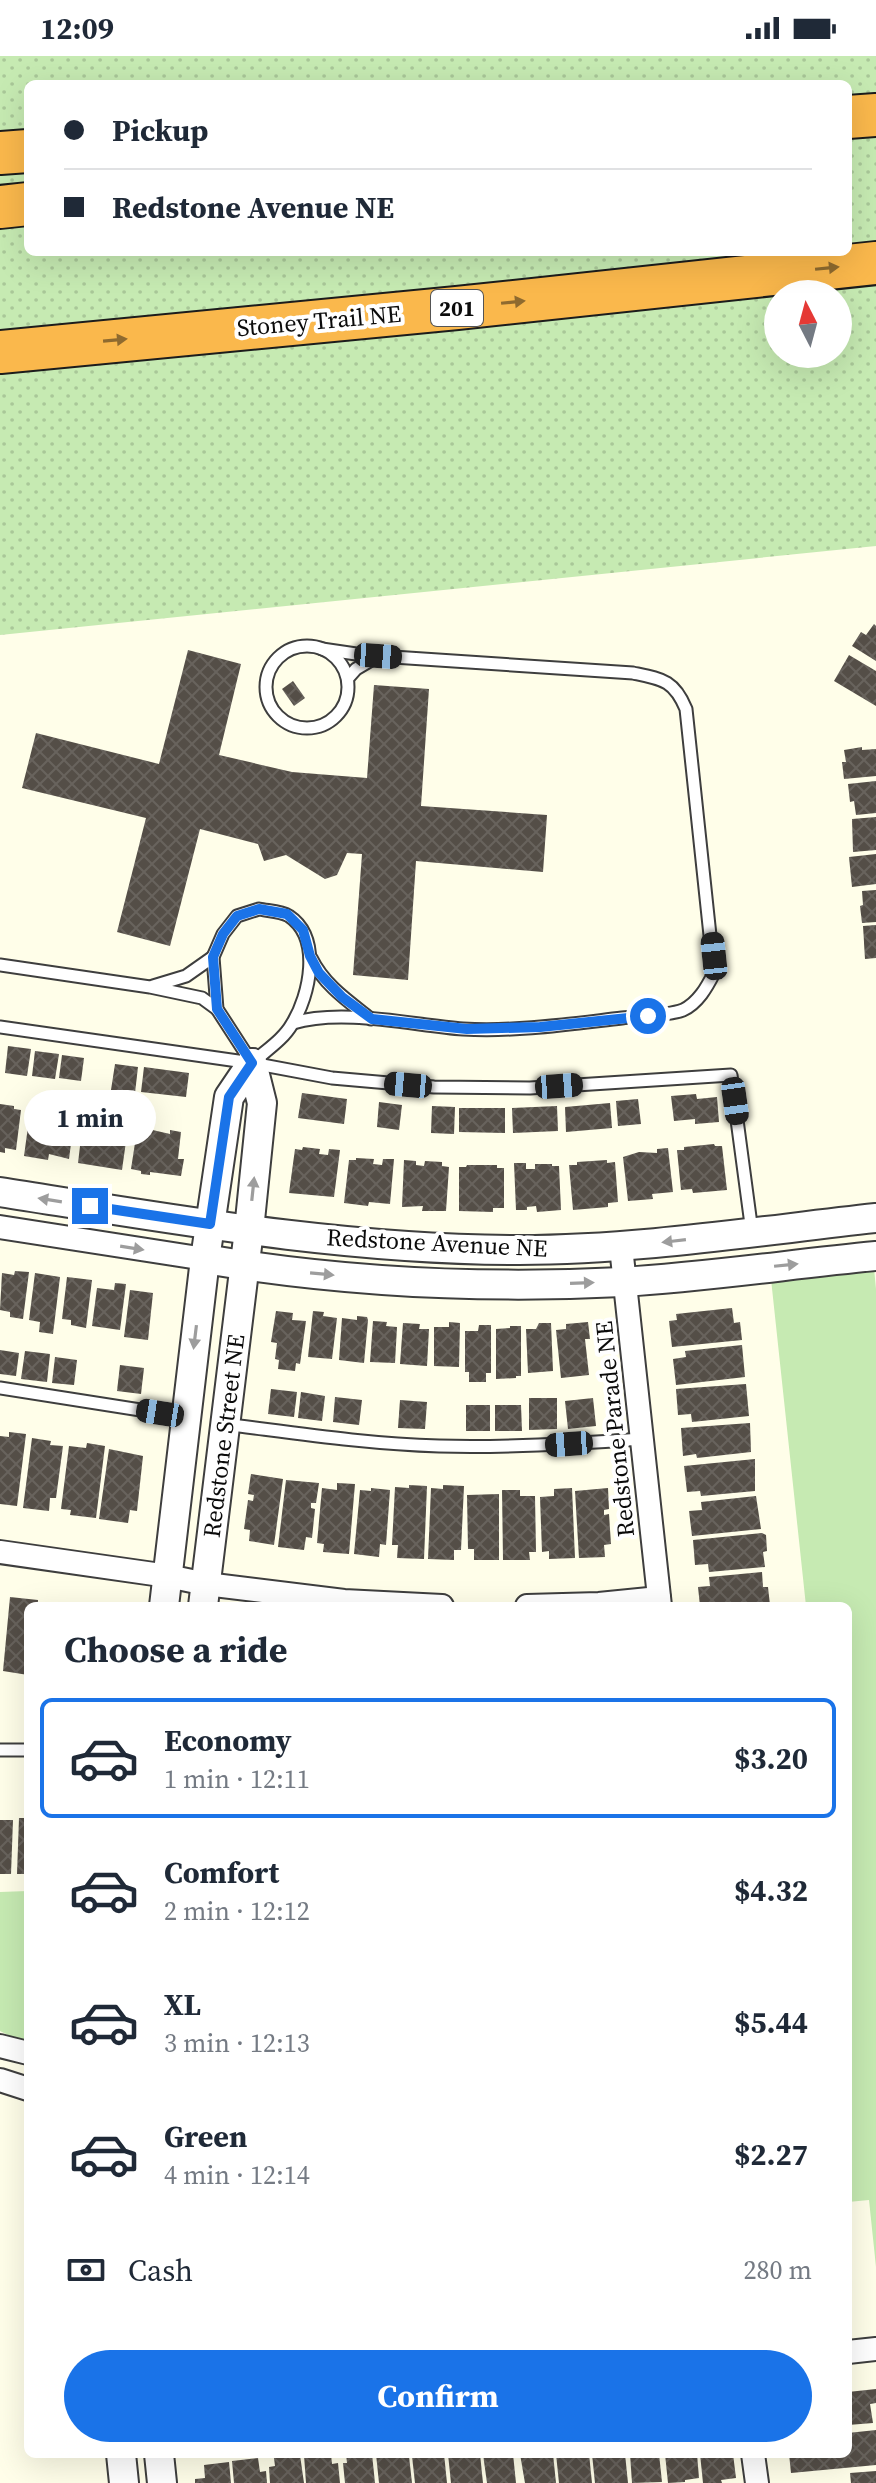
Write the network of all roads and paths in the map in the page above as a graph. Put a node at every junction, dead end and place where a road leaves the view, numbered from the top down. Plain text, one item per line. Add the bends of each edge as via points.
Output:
1 (876, 100) edge
2 (852, 102) edge
3 (876, 115) edge
4 (852, 117) edge
5 (24, 151) edge
6 (0, 153) edge
7 (24, 204) edge
8 (0, 207) edge
9 (876, 263) edge
10 (0, 352) edge
11 (322, 649) junction
12 (378, 656) junction
13 (348, 678) junction
14 (310, 956) junction
15 (213, 957) junction
16 (0, 965) edge
17 (150, 987) junction
18 (217, 1009) junction
19 (372, 1019) junction
20 (293, 1023) junction
21 (0, 1027) edge
22 (252, 1063) junction
23 (0, 1192) edge
24 (876, 1218) edge
25 (210, 1224) junction
26 (0, 1227) edge
27 (249, 1230) junction
28 (752, 1232) junction
29 (621, 1247) junction
30 (876, 1256) edge
31 (205, 1259) junction
32 (245, 1266) junction
33 (625, 1282) junction
34 (0, 1388) edge
35 (185, 1417) junction
36 (224, 1424) junction
37 (642, 1439) junction
38 (0, 1552) edge
39 (168, 1576) junction
40 (204, 1595) edge
41 (165, 1602) edge
42 (364, 1602) edge
43 (659, 1602) edge
44 (0, 1750) edge
45 (24, 1750) edge
46 (0, 2046) edge
47 (24, 2052) edge
48 (0, 2080) edge
49 (24, 2088) edge
50 (876, 2349) edge
51 (852, 2352) edge
52 (121, 2458) edge
53 (159, 2458) edge
54 (754, 2458) edge
55 (124, 2483) edge
56 (162, 2483) edge
57 (757, 2483) edge

1 - 2 highway
3 - 4 highway
5 - 6 highway
7 - 8 highway
10 -> 9 highway, Stoney Trail NE / 201
11 - 12 lane
11 - 13 lane via 343,666
11 - 13 lane via 295,648 273,664 266,690 276,715 300,728 326,724 345,705
12 - 13 lane
12 - 19 lane via 633,673 662,679 679,692 686,709 714,973 703,994 684,1009 648,1016 467,1029
14 - 15 lane via 303,930 287,914 259,909 237,916
14 - 19 lane via 342,997
14 - 20 lane via 306,992
15 - 17 lane via 186,976
15 - 18 lane
16 - 17 lane
17 - 18 lane via 202,998
18 - 22 lane
19 - 20 lane via 314,1017
20 - 22 lane
21 - 22 lane
22 - 25 street, Redstone Street NE via 229,1097
27 -> 22 street, Redstone Street NE via 262,1103
22 - 28 lane via 332,1078 434,1087 530,1088 731,1075
25 -> 23 street, Redstone Avenue NE
24 - 28 street, Redstone Avenue NE
25 - 27 street, Redstone Avenue NE
25 - 31 street, Redstone Street NE
26 -> 31 street, Redstone Avenue NE
27 - 29 street, Redstone Avenue NE via 395,1246
27 - 32 street, Redstone Street NE
28 -> 29 street, Redstone Avenue NE
29 - 33 street, Redstone Parade NE
33 -> 30 street, Redstone Avenue NE
31 - 32 street, Redstone Avenue NE
31 -> 35 street, Redstone Street NE
32 -> 33 street, Redstone Avenue NE via 399,1281
32 - 36 street, Redstone Street NE
33 - 37 street, Redstone Parade NE
34 - 35 lane
35 - 39 street, Redstone Street NE
36 - 37 lane via 439,1446
36 - 40 street, Redstone Street NE
37 - 43 street, Redstone Parade NE
38 - 39 street
39 - 40 street
39 - 41 street, Redstone Street NE
40 - 42 street
44 - 45 lane
46 - 47 street
48 - 49 street
50 - 51 street
52 - 55 street
53 - 56 street
54 - 57 street

